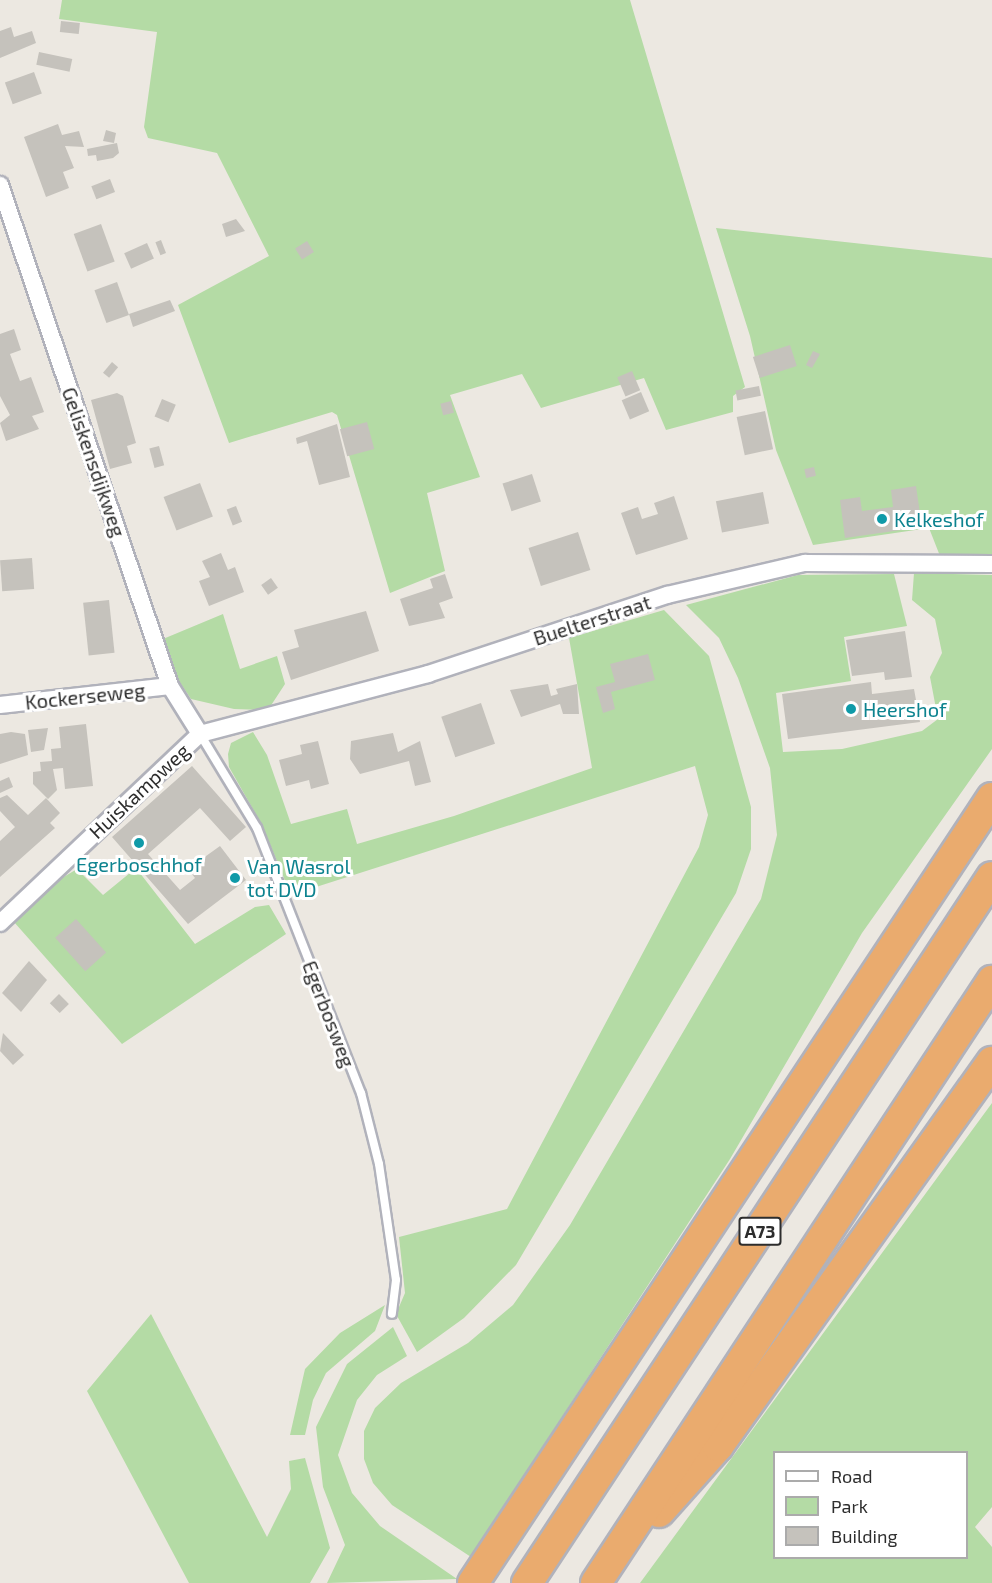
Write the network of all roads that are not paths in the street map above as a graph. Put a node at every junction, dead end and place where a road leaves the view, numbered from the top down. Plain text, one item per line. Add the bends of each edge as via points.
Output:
1 (0, 185) edge
2 (992, 564) edge
3 (170, 686) junction
4 (0, 705) edge
5 (200, 734) junction
6 (992, 798) edge
7 (992, 877) edge
8 (0, 923) edge
9 (992, 981) edge
10 (992, 1062) edge
11 (392, 1314) dead end
12 (597, 1582) edge
13 (473, 1583) edge
14 (527, 1583) edge

1 - 3 street, Geliskensdijkweg
2 - 5 street, Buelterstraat via 805,563 667,595 428,674
3 - 4 street, Kockerseweg
3 - 5 street, Geliskensdijkweg
5 - 8 street, Huiskampweg
5 - 11 lane, Egerbosweg via 256,828 361,1093 379,1164 396,1281
6 - 13 highway, A73
7 - 14 highway, A73
9 - 12 highway, A73
10 - 12 highway, A73 via 718,1446

